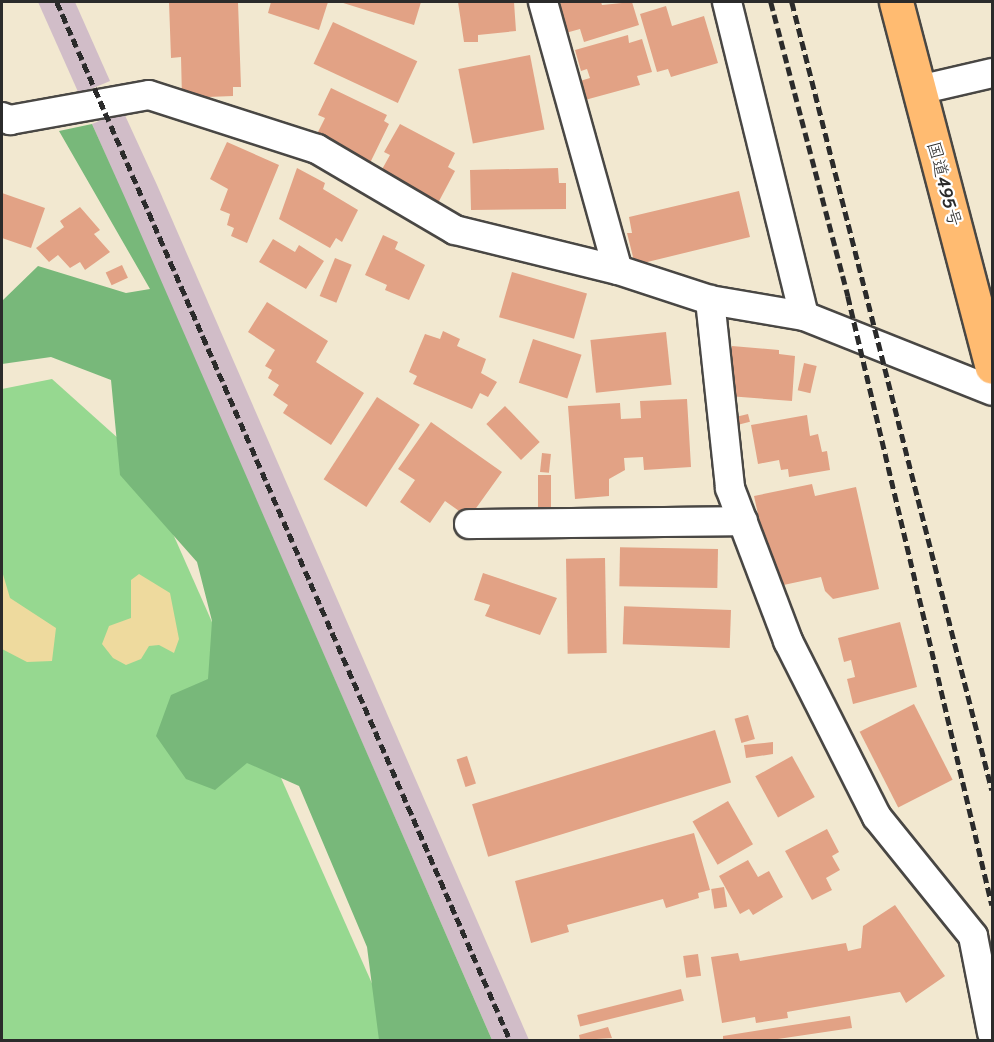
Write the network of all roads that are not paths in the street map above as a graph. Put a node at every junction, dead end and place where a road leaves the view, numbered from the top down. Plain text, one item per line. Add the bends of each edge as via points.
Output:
1 (543, 2) edge
2 (726, 2) edge
3 (896, 2) edge
4 (993, 73) edge
5 (919, 90) junction
6 (2, 117) edge
7 (618, 270) junction
8 (710, 300) junction
9 (804, 316) junction
10 (993, 367) edge
11 (993, 391) edge
12 (743, 521) junction
13 (469, 524) dead end
14 (993, 1033) edge

1 - 7 street
2 - 9 street
3 - 5 highway, 国道495号
4 - 5 street
5 - 10 highway, 国道495号
6 - 7 street via 10,120 149,95 317,150 455,230
7 - 8 street
8 - 9 street
8 - 12 street via 730,488
9 - 11 street
12 - 13 street
12 - 14 street via 788,641 877,817 973,936

